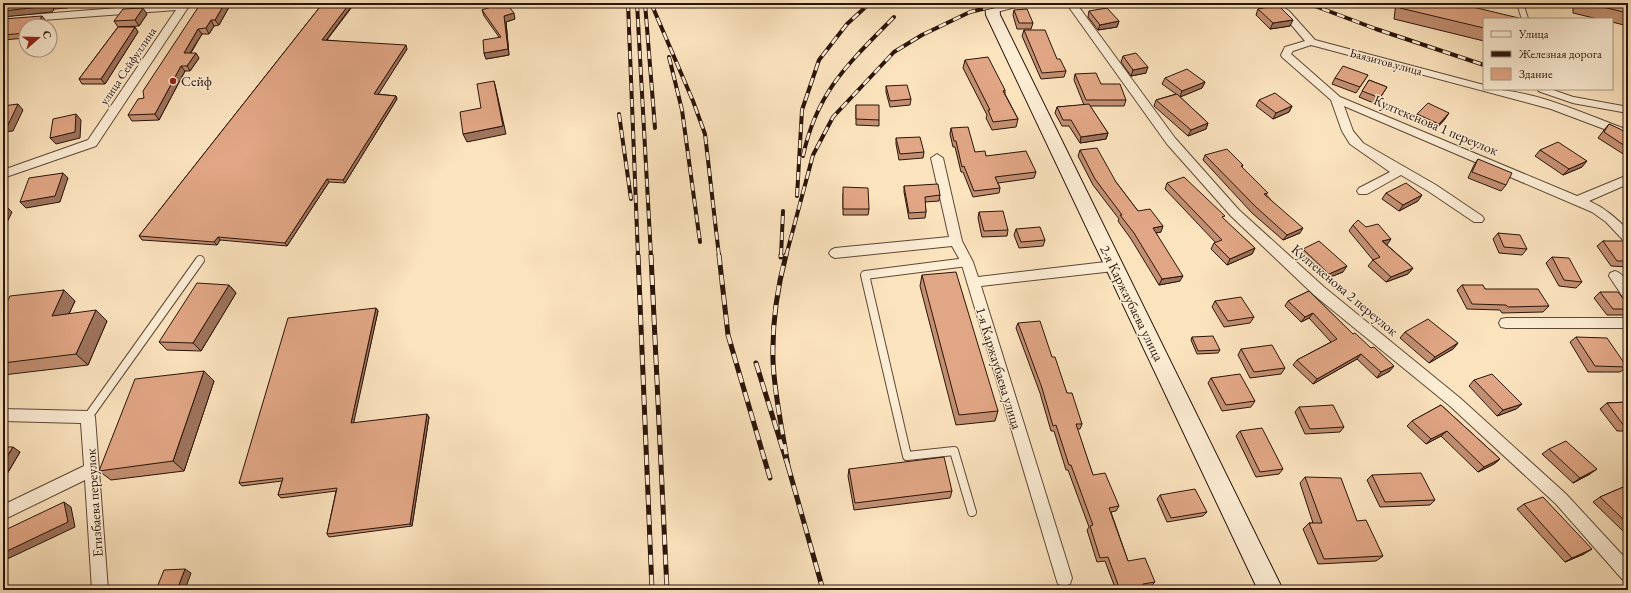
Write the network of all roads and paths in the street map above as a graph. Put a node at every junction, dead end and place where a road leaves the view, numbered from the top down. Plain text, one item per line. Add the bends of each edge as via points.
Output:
1 (1021, 3) edge
2 (1071, 3) edge
3 (1271, 3) edge
4 (1520, 3) edge
5 (184, 5) edge
6 (993, 10) edge
7 (1525, 18) edge
8 (3, 20) edge
9 (1311, 42) junction
10 (1483, 88) edge
11 (1493, 90) edge
12 (1543, 90) edge
13 (1336, 99) junction
14 (1628, 110) edge
15 (1628, 134) edge
16 (937, 158) dead end
17 (1392, 165) junction
18 (3, 174) edge
19 (1628, 179) edge
20 (1363, 191) dead end
21 (1578, 201) junction
22 (1478, 219) dead end
23 (1628, 238) edge
24 (956, 241) junction
25 (835, 253) dead end
26 (200, 260) dead end
27 (967, 262) junction
28 (1114, 266) junction
29 (1628, 276) edge
30 (973, 282) junction
31 (1628, 293) edge
32 (1506, 323) dead end
33 (1628, 323) edge
34 (3, 415) edge
35 (88, 417) junction
36 (92, 468) junction
37 (972, 512) dead end
38 (3, 513) edge
39 (1628, 573) edge
40 (1064, 578) dead end
41 (100, 590) edge
42 (1271, 590) edge

1 - 6 street
2 - 39 street, Култекенова 2 переулок via 1171,141 1235,213 1319,291 1455,402 1561,499
3 - 9 street via 1286,13
4 - 7 lane
5 - 8 street
5 - 18 street, улица Сейфуллина via 92,143
6 - 28 street, 2-я Каржаубаева улица
9 - 10 street, Баязитов улица
9 - 13 street, Култекенова 1 переулок via 1289,49 1286,55
11 - 15 street via 1555,106
12 - 14 lane via 1580,102
13 - 17 street via 1348,134 1359,146
13 - 21 street, Култекенова 1 переулок
16 - 24 street, 1-я Каржаубаева улица
17 - 20 street via 1397,173
17 - 22 street
19 - 21 street
21 - 23 street, Култекенова 1 переулок via 1610,219
24 - 25 street
24 - 27 street, 1-я Каржаубаева улица
26 - 35 lane
27 - 30 street, 1-я Каржаубаева улица
27 - 37 lane via 865,275 907,456 954,451
28 - 30 street
28 - 42 street, 2-я Каржаубаева улица
29 - 31 street via 1615,276
30 - 40 street, 1-я Каржаубаева улица
32 - 33 street
34 - 35 street
35 - 36 street, Егизбаева переулок
36 - 38 street
36 - 41 street, Егизбаева переулок

